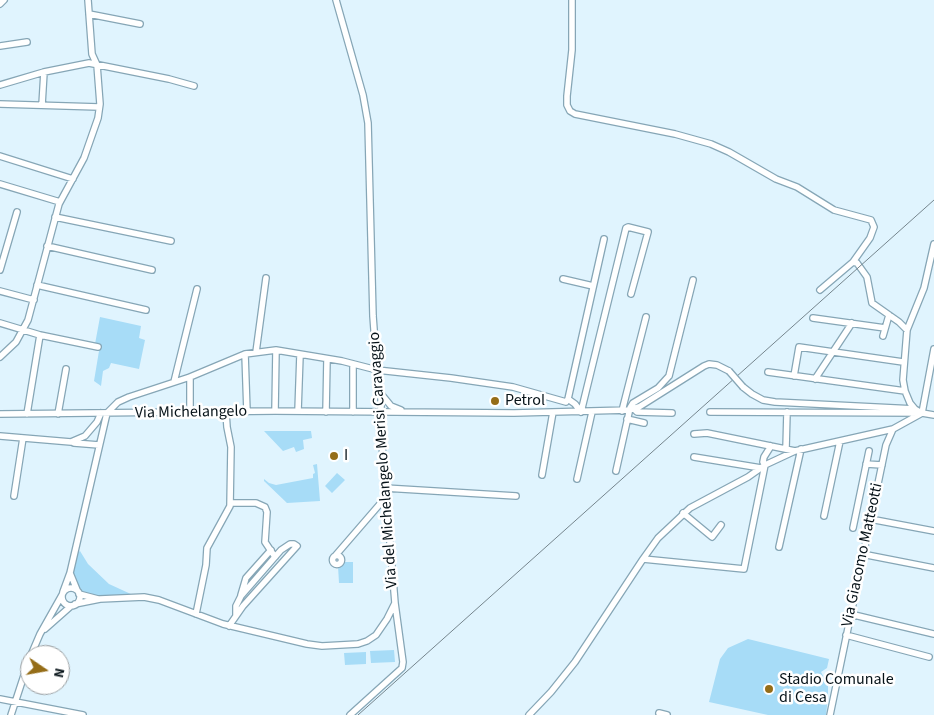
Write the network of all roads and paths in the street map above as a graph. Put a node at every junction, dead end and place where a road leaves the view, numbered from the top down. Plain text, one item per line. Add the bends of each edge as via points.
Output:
1 (4, 0) edge
2 (88, 0) edge
3 (336, 0) edge
4 (572, 0) edge
5 (0, 4) edge
6 (89, 14) junction
7 (140, 24) dead end
8 (27, 42) dead end
9 (0, 46) edge
10 (97, 64) junction
11 (44, 72) junction
12 (0, 85) edge
13 (194, 86) dead end
14 (0, 104) edge
15 (42, 105) junction
16 (99, 107) junction
17 (0, 156) edge
18 (73, 179) junction
19 (0, 184) edge
20 (60, 202) junction
21 (17, 212) dead end
22 (55, 217) junction
23 (604, 239) dead end
24 (171, 241) dead end
25 (934, 244) edge
26 (47, 246) junction
27 (853, 262) junction
28 (0, 270) edge
29 (152, 270) dead end
30 (266, 278) dead end
31 (563, 280) dead end
32 (693, 280) dead end
33 (37, 285) junction
34 (593, 286) junction
35 (197, 289) dead end
36 (820, 290) dead end
37 (0, 291) edge
38 (631, 294) dead end
39 (34, 300) junction
40 (146, 310) dead end
41 (889, 315) junction
42 (646, 317) dead end
43 (813, 318) dead end
44 (0, 323) edge
45 (852, 323) junction
46 (885, 328) junction
47 (23, 330) junction
48 (907, 330) junction
49 (40, 336) junction
50 (883, 336) dead end
51 (98, 347) dead end
52 (934, 349) edge
53 (276, 350) junction
54 (256, 352) junction
55 (833, 352) junction
56 (245, 354) junction
57 (300, 355) junction
58 (0, 357) edge
59 (327, 359) junction
60 (903, 362) junction
61 (353, 364) junction
62 (66, 369) dead end
63 (377, 370) junction
64 (768, 372) dead end
65 (794, 376) junction
66 (190, 377) junction
67 (815, 378) junction
68 (174, 382) junction
69 (904, 391) junction
70 (382, 394) junction
71 (568, 399) junction
72 (632, 409) junction
73 (915, 409) junction
74 (622, 410) junction
75 (275, 411) junction
76 (226, 412) junction
77 (246, 412) junction
78 (298, 412) junction
79 (326, 412) junction
80 (353, 412) junction
81 (381, 412) junction
82 (405, 412) junction
83 (553, 412) junction
84 (581, 412) junction
85 (592, 412) junction
86 (710, 412) dead end
87 (787, 412) junction
88 (104, 413) junction
89 (190, 413) junction
90 (672, 413) dead end
91 (922, 413) junction
92 (0, 414) edge
93 (27, 414) junction
94 (58, 414) junction
95 (934, 415) edge
96 (627, 419) junction
97 (644, 423) dead end
98 (893, 428) junction
99 (694, 434) dead end
100 (0, 436) edge
101 (23, 438) junction
102 (840, 441) junction
103 (71, 442) junction
104 (99, 445) junction
105 (771, 446) junction
106 (786, 449) junction
107 (798, 450) junction
108 (869, 451) dead end
109 (694, 457) dead end
110 (866, 464) junction
111 (882, 464) junction
112 (763, 466) junction
113 (616, 471) dead end
114 (542, 475) dead end
115 (577, 479) dead end
116 (385, 488) junction
117 (14, 496) dead end
118 (516, 496) dead end
119 (386, 497) junction
120 (230, 503) junction
121 (683, 513) junction
122 (824, 516) dead end
123 (870, 519) junction
124 (721, 525) dead end
125 (852, 528) dead end
126 (934, 531) edge
127 (779, 546) dead end
128 (271, 550) junction
129 (862, 554) junction
130 (335, 556) dead end
131 (275, 557) junction
132 (643, 559) junction
133 (934, 568) edge
134 (70, 573) junction
135 (78, 592) junction
136 (62, 594) junction
137 (241, 596) junction
138 (100, 599) junction
139 (395, 603) junction
140 (73, 605) junction
141 (196, 614) junction
142 (850, 614) junction
143 (236, 615) junction
144 (230, 626) junction
145 (40, 634) junction
146 (846, 634) junction
147 (934, 634) edge
148 (35, 645) edge
149 (929, 657) dead end
150 (20, 688) edge
151 (0, 699) edge
152 (16, 701) junction
153 (658, 713) dead end
154 (11, 715) edge
155 (83, 715) edge
156 (350, 715) edge
157 (529, 715) edge
158 (667, 715) edge
159 (830, 715) edge

1 - 5 street
2 - 6 street
3 - 63 street, Via del Michelangelo Merisi Caravaggio via 368,122
4 - 27 street via 572,50 567,96 570,111 711,144 797,187 834,210 871,220 874,227 870,238
6 - 7 street
6 - 10 street via 92,54
8 - 9 street
10 - 11 street
10 - 13 street
10 - 16 street
11 - 12 street
11 - 15 street
14 - 15 street
15 - 16 street
16 - 18 street via 92,137
17 - 18 street
18 - 20 street
19 - 20 street
20 - 22 street
21 - 28 street
22 - 24 street
22 - 26 street
23 - 34 street
25 - 48 street via 924,288
26 - 29 street
26 - 33 street
27 - 36 street
27 - 41 street via 867,277 872,304
30 - 54 street
31 - 34 street
32 - 72 street via 670,376 633,403
33 - 39 street
33 - 40 street
34 - 71 street
35 - 68 street
37 - 39 street
38 - 84 street via 648,232 628,227
39 - 47 street
41 - 46 street
41 - 48 street
42 - 74 street
43 - 45 street
44 - 47 street
45 - 46 street
45 - 55 street
46 - 50 street
47 - 49 street
47 - 58 street
48 - 60 street
49 - 51 street
49 - 93 street
52 - 91 street
53 - 54 street
53 - 57 street
53 - 75 street
54 - 56 street
55 - 60 street
55 - 65 street via 799,347
55 - 67 street
56 - 66 street
56 - 77 street
57 - 59 street
57 - 78 street
59 - 61 street
59 - 79 street
60 - 69 street
61 - 63 street
61 - 80 street
62 - 94 street
63 - 70 street, Via del Michelangelo Merisi Caravaggio
63 - 71 street via 513,387 566,402
64 - 65 street
65 - 67 street
66 - 68 street
66 - 89 street
67 - 69 street
68 - 88 street via 118,402
69 - 73 street
70 - 81 street, Via del Michelangelo Merisi Caravaggio
70 - 82 street via 392,406
71 - 84 street
72 - 73 street, bridge via 709,364 717,364 729,371 743,387 762,400
72 - 74 street, Via Michelangelo
72 - 90 street, Via Michelangelo
72 - 96 street
73 - 91 street
74 - 85 street, Via Michelangelo
75 - 77 street, Via Michelangelo
75 - 78 street, Via Michelangelo
76 - 77 street, Via Michelangelo
76 - 89 street, Via Michelangelo
76 - 120 street via 231,447
78 - 79 street, Via Michelangelo
79 - 80 street, Via Michelangelo
80 - 81 street, Via Michelangelo
81 - 82 street, Via Michelangelo
81 - 116 street, Via del Michelangelo Merisi Caravaggio
82 - 83 street, Via Michelangelo
83 - 84 street, Via Michelangelo
83 - 114 street
84 - 85 street, Via Michelangelo
85 - 115 street
86 - 87 street
87 - 91 street
87 - 106 street via 784,430
88 - 89 street, Via Michelangelo
88 - 94 street, Via Michelangelo
88 - 103 street via 85,436
88 - 104 street
91 - 95 street
91 - 98 street
92 - 93 street, Via Michelangelo
93 - 94 street, Via Michelangelo
96 - 97 street
96 - 113 street
98 - 102 street
98 - 111 street, Via Giacomo Matteotti
99 - 105 street via 707,433
100 - 101 street
101 - 103 street
101 - 117 street
102 - 107 street
102 - 122 street
103 - 104 street
104 - 134 street
105 - 106 street
105 - 112 street
106 - 107 street
107 - 112 street
107 - 127 street
108 - 110 street
109 - 112 street
110 - 111 street
110 - 125 street
111 - 123 street, Via Giacomo Matteotti
112 - 121 street
112 - 132 street via 744,569
116 - 118 street
116 - 119 street, Via del Michelangelo Merisi Caravaggio
119 - 130 street
119 - 139 street, Via del Michelangelo Merisi Caravaggio
120 - 128 street via 256,503 265,507 265,542
120 - 141 street via 207,548
121 - 124 street via 712,537
121 - 132 street
123 - 126 street
123 - 129 street, Via Giacomo Matteotti
128 - 131 street
128 - 137 street via 246,578
129 - 133 street
129 - 142 street, Via Giacomo Matteotti
131 - 137 street
131 - 143 street via 290,544 297,546
132 - 157 street via 575,662
134 - 135 street
134 - 136 street
135 - 136 street via 68,588
135 - 138 street, Via del Michelangelo Merisi Caravaggio
135 - 140 street via 79,601
136 - 140 street via 64,603
136 - 145 street
137 - 143 street
138 - 140 street, Via del Michelangelo Merisi Caravaggio
138 - 141 street, Via del Michelangelo Merisi Caravaggio via 144,597
139 - 144 street, Via del Michelangelo Merisi Caravaggio via 376,635 358,644 322,646
139 - 156 street via 404,662 402,668
140 - 145 street
141 - 144 street, Via del Michelangelo Merisi Caravaggio
142 - 146 street, Via Giacomo Matteotti
142 - 147 street
143 - 144 street
145 - 148 street
146 - 149 street
146 - 159 street, Via Giacomo Matteotti
150 - 152 street
151 - 152 street
152 - 154 street
152 - 155 street
153 - 158 street

